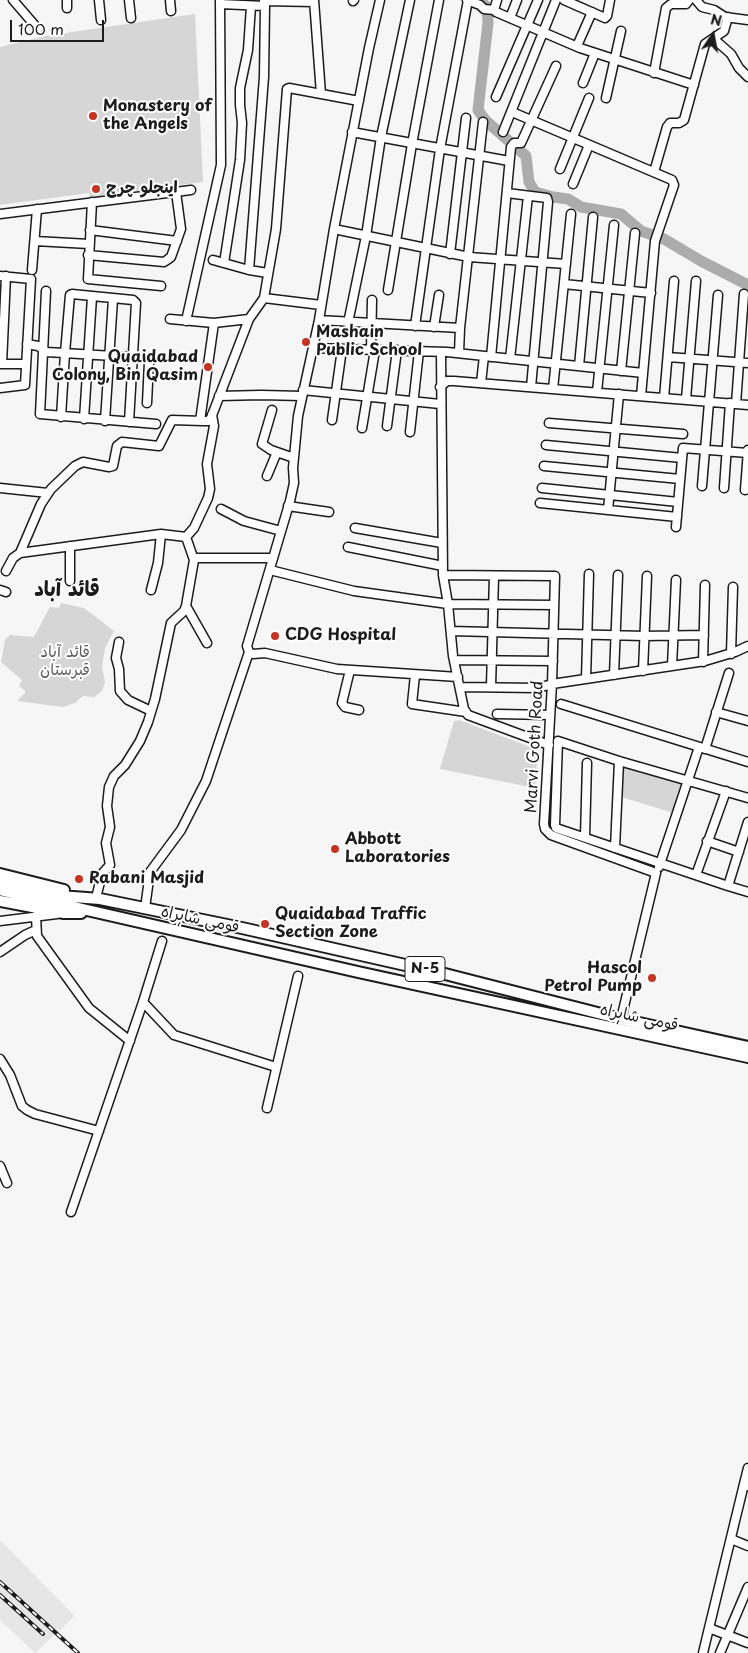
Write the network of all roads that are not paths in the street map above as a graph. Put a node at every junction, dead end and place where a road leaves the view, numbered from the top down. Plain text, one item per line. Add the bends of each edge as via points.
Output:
1 (13, 0) edge
2 (99, 0) edge
3 (130, 0) edge
4 (170, 0) edge
5 (380, 0) edge
6 (410, 0) edge
7 (440, 0) edge
8 (467, 0) edge
9 (497, 0) edge
10 (517, 0) edge
11 (538, 0) edge
12 (556, 0) edge
13 (564, 0) edge
14 (610, 0) edge
15 (689, 0) edge
16 (696, 0) edge
17 (314, 1) edge
18 (220, 2) edge
19 (265, 2) edge
20 (251, 6) junction
21 (490, 10) junction
22 (171, 12) dead end
23 (592, 12) junction
24 (728, 17) junction
25 (131, 18) dead end
26 (510, 18) junction
27 (101, 20) dead end
28 (748, 20) edge
29 (528, 26) junction
30 (38, 29) dead end
31 (620, 31) dead end
32 (545, 33) junction
33 (714, 39) junction
34 (577, 46) junction
35 (595, 53) junction
36 (614, 59) junction
37 (556, 66) dead end
38 (654, 72) junction
39 (748, 77) edge
40 (582, 83) dead end
41 (694, 85) junction
42 (321, 94) junction
43 (496, 97) dead end
44 (589, 98) dead end
45 (606, 98) dead end
46 (359, 101) junction
47 (512, 112) junction
48 (466, 118) dead end
49 (532, 121) junction
50 (483, 122) dead end
51 (352, 132) junction
52 (504, 132) dead end
53 (380, 137) junction
54 (574, 139) junction
55 (412, 144) junction
56 (589, 145) junction
57 (440, 149) junction
58 (462, 153) junction
59 (479, 156) junction
60 (509, 161) junction
61 (560, 170) dead end
62 (654, 172) junction
63 (573, 184) dead end
64 (191, 190) dead end
65 (176, 192) junction
66 (507, 193) junction
67 (528, 196) junction
68 (92, 202) junction
69 (37, 209) junction
70 (0, 214) edge
71 (571, 214) dead end
72 (593, 217) dead end
73 (614, 225) dead end
74 (334, 228) junction
75 (90, 230) junction
76 (635, 233) dead end
77 (366, 236) junction
78 (178, 240) junction
79 (35, 241) junction
80 (396, 242) junction
81 (89, 244) junction
82 (425, 248) junction
83 (450, 254) junction
84 (88, 255) junction
85 (469, 257) junction
86 (213, 260) dead end
87 (500, 260) junction
88 (521, 262) junction
89 (224, 263) junction
90 (542, 263) junction
91 (566, 264) junction
92 (32, 270) dead end
93 (249, 270) junction
94 (268, 273) junction
95 (3, 276) edge
96 (674, 281) dead end
97 (696, 281) dead end
98 (564, 284) junction
99 (161, 286) dead end
100 (587, 287) junction
101 (608, 289) junction
102 (388, 290) dead end
103 (46, 291) dead end
104 (630, 292) junction
105 (651, 293) junction
106 (744, 294) dead end
107 (439, 295) dead end
108 (718, 295) dead end
109 (92, 297) junction
110 (264, 298) junction
111 (113, 299) junction
112 (372, 300) dead end
113 (321, 305) junction
114 (170, 319) dead end
115 (249, 319) junction
116 (319, 320) junction
117 (186, 321) junction
118 (214, 323) junction
119 (348, 323) junction
120 (372, 324) junction
121 (415, 326) junction
122 (434, 327) junction
123 (460, 328) junction
124 (27, 344) junction
125 (313, 348) junction
126 (342, 349) junction
127 (42, 350) junction
128 (373, 350) junction
129 (397, 350) junction
130 (419, 351) junction
131 (441, 352) junction
132 (64, 353) junction
133 (459, 353) junction
134 (87, 355) junction
135 (488, 356) junction
136 (109, 357) junction
137 (668, 357) junction
138 (133, 358) junction
139 (510, 359) junction
140 (689, 359) junction
141 (533, 361) junction
142 (713, 361) junction
143 (738, 363) junction
144 (748, 363) edge
145 (1, 364) edge
146 (26, 364) junction
147 (556, 364) junction
148 (579, 366) junction
149 (599, 369) junction
150 (621, 371) junction
151 (643, 374) junction
152 (481, 383) junction
153 (440, 387) junction
154 (531, 387) junction
155 (0, 388) edge
156 (552, 388) junction
157 (597, 392) junction
158 (303, 393) junction
159 (336, 393) junction
160 (619, 394) junction
161 (219, 396) junction
162 (641, 396) junction
163 (367, 397) junction
164 (664, 398) junction
165 (391, 399) junction
166 (686, 399) junction
167 (413, 401) junction
168 (709, 401) junction
169 (147, 403) dead end
170 (733, 403) junction
171 (440, 404) junction
172 (748, 404) edge
173 (272, 410) dead end
174 (212, 415) junction
175 (61, 417) junction
176 (84, 419) junction
177 (332, 420) dead end
178 (105, 421) junction
179 (200, 421) junction
180 (129, 422) junction
181 (549, 423) dead end
182 (156, 424) dead end
183 (387, 426) dead end
184 (362, 428) dead end
185 (616, 429) junction
186 (410, 432) dead end
187 (683, 434) dead end
188 (546, 445) dead end
189 (748, 448) edge
190 (613, 450) junction
191 (705, 450) junction
192 (277, 452) junction
193 (726, 452) junction
194 (748, 453) edge
195 (294, 458) junction
196 (682, 458) junction
197 (544, 466) dead end
198 (612, 472) junction
199 (267, 476) dead end
200 (680, 479) junction
201 (702, 486) dead end
202 (0, 488) edge
203 (542, 488) dead end
204 (724, 488) dead end
205 (745, 490) dead end
206 (48, 493) junction
207 (610, 495) junction
208 (678, 502) junction
209 (540, 503) dead end
210 (288, 506) junction
211 (220, 509) dead end
212 (608, 510) junction
213 (329, 512) dead end
214 (676, 516) junction
215 (676, 527) dead end
216 (355, 528) dead end
217 (281, 530) junction
218 (161, 534) junction
219 (186, 537) junction
220 (442, 543) junction
221 (70, 546) junction
222 (348, 547) dead end
223 (20, 553) junction
224 (273, 558) junction
225 (194, 560) junction
226 (443, 566) junction
227 (270, 570) junction
228 (6, 571) dead end
229 (589, 574) dead end
230 (443, 575) junction
231 (618, 575) dead end
232 (494, 576) junction
233 (647, 576) dead end
234 (676, 580) dead end
235 (70, 581) dead end
236 (705, 585) dead end
237 (733, 588) dead end
238 (151, 590) dead end
239 (494, 603) junction
240 (448, 604) junction
241 (554, 605) junction
242 (186, 606) junction
243 (451, 631) junction
244 (492, 632) junction
245 (554, 633) junction
246 (587, 634) junction
247 (615, 634) junction
248 (704, 635) junction
249 (644, 636) junction
250 (673, 636) junction
251 (119, 642) dead end
252 (207, 643) dead end
253 (748, 646) edge
254 (249, 652) junction
255 (731, 654) junction
256 (454, 660) junction
257 (492, 660) junction
258 (553, 661) junction
259 (703, 662) junction
260 (672, 666) junction
261 (350, 670) junction
262 (643, 670) junction
263 (729, 673) dead end
264 (415, 675) junction
265 (614, 675) junction
266 (458, 677) junction
267 (586, 679) junction
268 (552, 684) junction
269 (460, 687) junction
270 (491, 687) junction
271 (561, 704) dead end
272 (359, 710) dead end
273 (151, 712) junction
274 (466, 712) junction
275 (716, 712) junction
276 (497, 714) dead end
277 (550, 715) junction
278 (748, 722) edge
279 (549, 745) junction
280 (702, 748) junction
281 (619, 761) junction
282 (748, 762) edge
283 (587, 763) dead end
284 (688, 780) junction
285 (726, 791) junction
286 (748, 798) edge
287 (748, 822) edge
288 (585, 838) junction
289 (707, 841) junction
290 (615, 848) junction
291 (739, 852) junction
292 (661, 864) junction
293 (656, 873) junction
294 (0, 874) edge
295 (696, 875) junction
296 (0, 881) edge
297 (728, 886) junction
298 (0, 890) edge
299 (748, 892) edge
300 (98, 898) junction
301 (58, 899) junction
302 (0, 901) edge
303 (145, 908) junction
304 (64, 912) junction
305 (99, 914) junction
306 (36, 916) junction
307 (0, 921) edge
308 (36, 930) junction
309 (162, 941) dead end
310 (0, 952) edge
311 (298, 976) dead end
312 (143, 1002) junction
313 (621, 1019) junction
314 (130, 1041) junction
315 (748, 1047) edge
316 (748, 1057) edge
317 (0, 1059) edge
318 (276, 1067) junction
319 (267, 1108) dead end
320 (99, 1131) junction
321 (0, 1166) edge
322 (7, 1182) dead end
323 (71, 1212) dead end
324 (748, 1468) edge
325 (746, 1485) edge
326 (730, 1539) junction
327 (748, 1546) edge
328 (748, 1587) edge
329 (709, 1628) junction
330 (728, 1635) junction
331 (748, 1643) edge
332 (703, 1653) edge
333 (720, 1653) edge

1 - 30 street
2 - 27 street
3 - 25 street
4 - 22 street
5 - 46 street
6 - 53 street
7 - 55 street
8 - 21 street
8 - 57 street
9 - 21 street
10 - 26 street
11 - 29 street
12 - 32 street
13 - 23 street
14 - 23 street via 606,17
15 - 38 street via 686,4 671,4 666,8
16 - 24 street via 702,7
17 - 19 street
17 - 42 street
18 - 20 street
18 - 117 street via 221,165
19 - 20 street
19 - 93 street via 264,78
20 - 89 street via 248,50 240,88 240,160
21 - 26 street
23 - 34 street
24 - 28 street
24 - 33 street via 724,31
26 - 29 street
29 - 32 street
29 - 43 street
31 - 36 street
32 - 34 street
32 - 47 street
33 - 39 street via 731,54
33 - 41 street via 705,44
34 - 35 street
35 - 36 street
35 - 40 street
36 - 38 street
36 - 45 street
37 - 49 street
38 - 41 street
41 - 62 street via 684,120 667,127
42 - 46 street
42 - 94 street via 287,89 276,229
44 - 54 street
46 - 51 street
47 - 49 street
47 - 52 street
48 - 58 street
49 - 54 street
49 - 60 street via 521,143 512,145
50 - 59 street
51 - 53 street
51 - 74 street
53 - 55 street
53 - 77 street
54 - 56 street
54 - 61 street
55 - 57 street
55 - 80 street
56 - 62 street
56 - 63 street
57 - 58 street
57 - 82 street
58 - 59 street
58 - 83 street
59 - 60 street
59 - 85 street
60 - 66 street
62 - 105 street via 672,180 674,185 655,241
64 - 65 street
65 - 68 street
65 - 78 street via 181,229
66 - 67 street
66 - 87 street
67 - 88 street
67 - 90 street via 547,198
68 - 69 street
68 - 75 street
69 - 70 street
69 - 79 street
71 - 91 street
72 - 100 street
73 - 101 street
74 - 77 street
74 - 113 street
75 - 78 street
75 - 81 street
76 - 104 street
77 - 80 street
77 - 119 street
78 - 84 street via 171,257 164,262
79 - 81 street
79 - 92 street
80 - 82 street
80 - 102 street
81 - 84 street
82 - 83 street
82 - 121 street
83 - 85 street
84 - 99 street via 87,277 90,280
85 - 87 street
85 - 123 street
86 - 89 street
87 - 88 street
87 - 135 street
88 - 90 street
88 - 139 street
89 - 93 street
90 - 91 street
90 - 141 street
91 - 98 street
93 - 94 street
94 - 110 street
95 - 124 street via 31,279
95 - 145 street
96 - 137 street
97 - 140 street
98 - 100 street
98 - 147 street
100 - 101 street
100 - 148 street
101 - 104 street
101 - 149 street
103 - 127 street
104 - 105 street
104 - 150 street
105 - 151 street
106 - 143 street
107 - 122 street
108 - 142 street
109 - 111 street
109 - 132 street via 70,296
109 - 134 street
110 - 113 street
110 - 115 street
111 - 136 street
111 - 138 street via 136,303
112 - 120 street
113 - 116 street
114 - 117 street
115 - 118 street
115 - 161 street
116 - 119 street
116 - 125 street
117 - 118 street
118 - 179 street
119 - 120 street
120 - 121 street
120 - 128 street
121 - 122 street
122 - 123 street
123 - 133 street
124 - 127 street
124 - 146 street
125 - 126 street
125 - 158 street
126 - 128 street
126 - 159 street
127 - 132 street
127 - 175 street via 38,413
128 - 129 street
128 - 163 street
129 - 130 street
129 - 165 street
130 - 131 street
130 - 167 street
131 - 133 street
131 - 153 street
132 - 134 street
132 - 175 street
133 - 135 street
134 - 136 street
134 - 176 street
135 - 139 street
135 - 152 street
136 - 138 street
136 - 178 street
137 - 140 street
137 - 164 street
138 - 169 street via 146,358 150,362
138 - 180 street
139 - 141 street
140 - 142 street
140 - 166 street
141 - 147 street
141 - 154 street
142 - 143 street
142 - 168 street
143 - 144 street
143 - 170 street
145 - 146 street
146 - 155 street via 25,385
147 - 148 street
147 - 156 street
148 - 149 street
149 - 150 street
149 - 157 street
150 - 151 street
151 - 162 street
152 - 153 street via 447,381
152 - 154 street
153 - 171 street
154 - 156 street
156 - 157 street
157 - 160 street
158 - 159 street
158 - 161 street
158 - 195 street
159 - 163 street
159 - 177 street
160 - 162 street
160 - 185 street
161 - 174 street
162 - 164 street
163 - 165 street
163 - 184 street
164 - 166 street
165 - 167 street
165 - 183 street
166 - 168 street
167 - 171 street
167 - 186 street
168 - 170 street
168 - 191 street
170 - 172 street
170 - 193 street
171 - 220 street
173 - 192 street via 262,443
174 - 179 street via 208,420
174 - 219 street via 214,426 207,464 208,498 194,528
175 - 176 street
176 - 178 street
178 - 180 street
179 - 206 street via 172,420 159,446 122,442 113,466 109,468 83,462
180 - 182 street
181 - 185 street
185 - 187 street
185 - 190 street
188 - 190 street
189 - 194 street
190 - 196 street
190 - 198 street
191 - 193 street
191 - 196 street via 683,448
191 - 201 street
192 - 195 street
192 - 199 street
193 - 194 street
193 - 204 street
194 - 205 street
195 - 210 street via 294,483
196 - 200 street
197 - 198 street
198 - 200 street
198 - 207 street
200 - 208 street
202 - 206 street
203 - 207 street
206 - 223 street
207 - 208 street
207 - 212 street
208 - 214 street
209 - 212 street
210 - 213 street
210 - 217 street
211 - 217 street via 244,522
212 - 214 street
214 - 215 street
216 - 220 street
217 - 224 street
218 - 219 street
218 - 221 street
218 - 238 street
219 - 225 street
220 - 226 street
221 - 223 street
221 - 235 street
222 - 226 street
223 - 228 street
224 - 225 street
224 - 227 street
225 - 242 street
226 - 230 street
227 - 240 street via 354,591
227 - 254 street via 247,646
229 - 246 street
230 - 232 street
230 - 240 street
231 - 247 street
232 - 239 street
232 - 241 street, Marvi Goth Road via 555,576
233 - 249 street
234 - 250 street
236 - 248 street
237 - 255 street
239 - 240 street
239 - 241 street
239 - 244 street
240 - 243 street
241 - 245 street, Marvi Goth Road
242 - 252 street
242 - 273 street via 171,623
243 - 244 street
243 - 256 street
244 - 245 street
244 - 257 street
245 - 246 street
245 - 258 street, Marvi Goth Road
246 - 247 street
246 - 267 street
247 - 249 street
247 - 265 street
248 - 250 street
248 - 259 street
249 - 250 street
249 - 262 street
250 - 260 street
251 - 273 street via 116,658 120,691 128,700
253 - 255 street
254 - 261 street
254 - 303 street via 206,781 181,830 150,872
255 - 259 street
256 - 257 street
256 - 266 street
257 - 258 street
257 - 270 street
258 - 268 street, Marvi Goth Road
259 - 260 street
260 - 262 street
261 - 264 street
261 - 272 street via 342,703 344,707
262 - 265 street
263 - 275 street
264 - 266 street
264 - 274 street via 412,704
265 - 267 street
266 - 269 street
267 - 268 street
268 - 270 street via 538,688
268 - 277 street, Marvi Goth Road
269 - 270 street
269 - 274 street
271 - 280 street
273 - 300 street via 140,741 109,787 110,828 106,843 110,865 102,874
274 - 279 street
275 - 278 street
275 - 280 street
276 - 277 street
277 - 279 street, Marvi Goth Road
279 - 293 street, Marvi Goth Road via 544,824 548,833
280 - 282 street
280 - 284 street
281 - 284 street
281 - 288 street via 558,741 555,825
281 - 290 street
283 - 288 street
284 - 285 street
284 - 292 street
285 - 286 street
285 - 289 street
287 - 291 street
288 - 290 street
289 - 291 street
289 - 295 street
290 - 292 street
291 - 297 street
292 - 293 street
292 - 295 street
293 - 313 street
294 - 300 highway
295 - 297 street
296 - 301 highway, N-5
297 - 299 street
298 - 301 highway, N-5
300 - 301 highway, قومی شاہراہ / N-5
300 - 303 highway, قومی شاہراہ / N-5
301 - 305 highway, قومی شاہراہ / N-5
302 - 304 highway
303 - 313 highway, قومی شاہراہ / N-5 via 445,974
304 - 305 highway
304 - 306 street
305 - 316 highway, قومی شاہراہ / N-5
306 - 307 street
306 - 308 street
308 - 310 street
308 - 314 street via 37,936 89,1008
309 - 312 street
311 - 318 street
312 - 314 street
312 - 318 street via 174,1035
313 - 315 highway, قومی شاہراہ / N-5
314 - 320 street
317 - 320 street via 22,1106 27,1110
318 - 319 street
320 - 323 street
321 - 322 street
324 - 325 street
325 - 326 street
326 - 327 street
326 - 329 street
328 - 330 street
329 - 330 street
329 - 332 street
330 - 331 street
330 - 333 street

